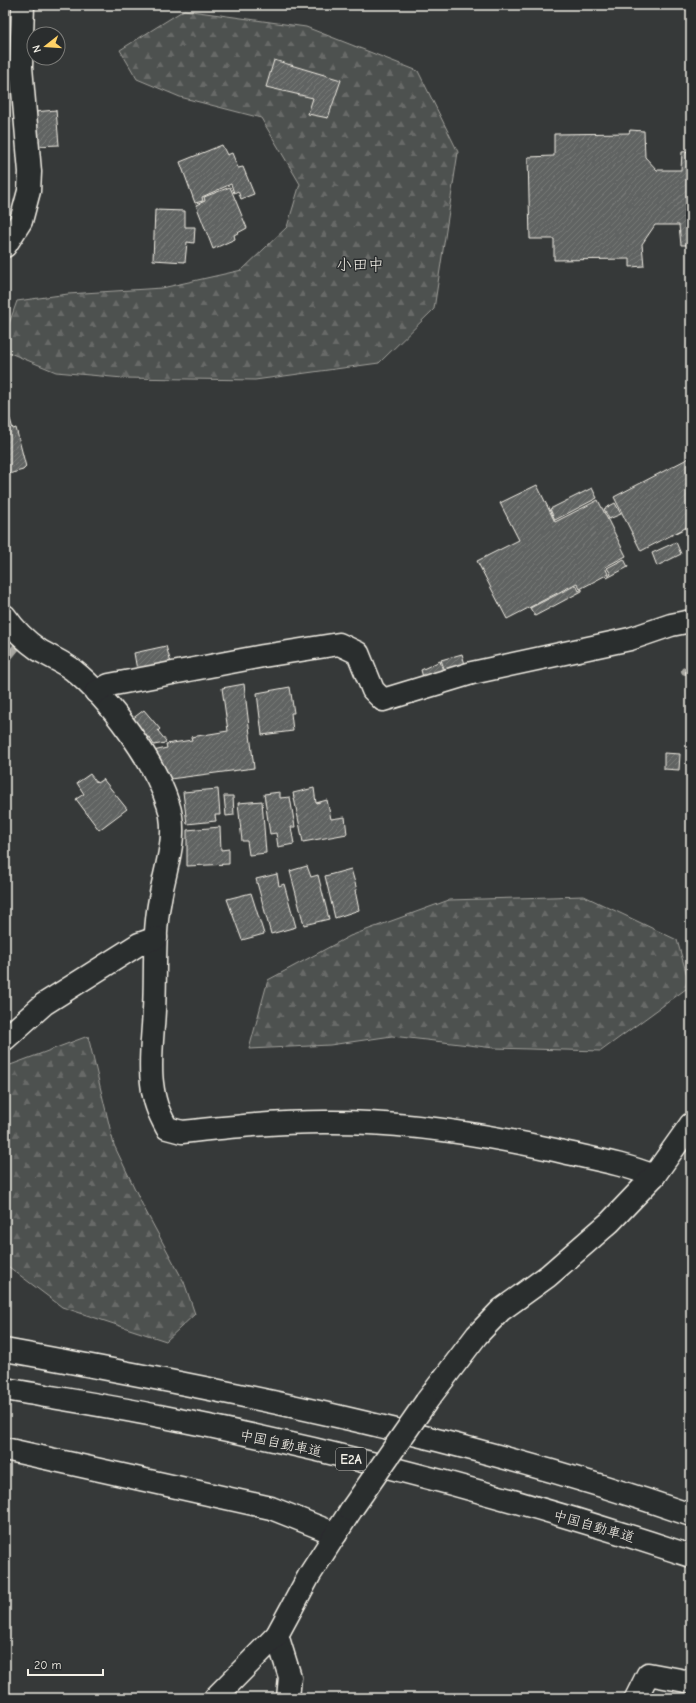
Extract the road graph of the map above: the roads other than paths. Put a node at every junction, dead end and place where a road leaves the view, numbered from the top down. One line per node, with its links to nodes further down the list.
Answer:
1 (23, 5): 2 (main road)
2 (5, 246)
3 (5, 616): 5 (main road)
4 (691, 621): 5 (main road)
5 (96, 692): 6 (main road)
6 (156, 938): 7 (main road); 9 (main road)
7 (5, 1039)
8 (691, 1124): 9 (main road)
9 (654, 1176): 14 (main road, bridge)
10 (5, 1350): 13 (main road)
11 (5, 1389): 15 (main road, 中国自動車道 / E2A)
12 (5, 1448): 14 (main road)
13 (691, 1515)
14 (336, 1534): 16 (main road)
15 (691, 1556)
16 (277, 1635): 18 (main road); 19 (main road)
17 (691, 1682): 20 (main road)
18 (215, 1698)
19 (288, 1698)
20 (636, 1698)

